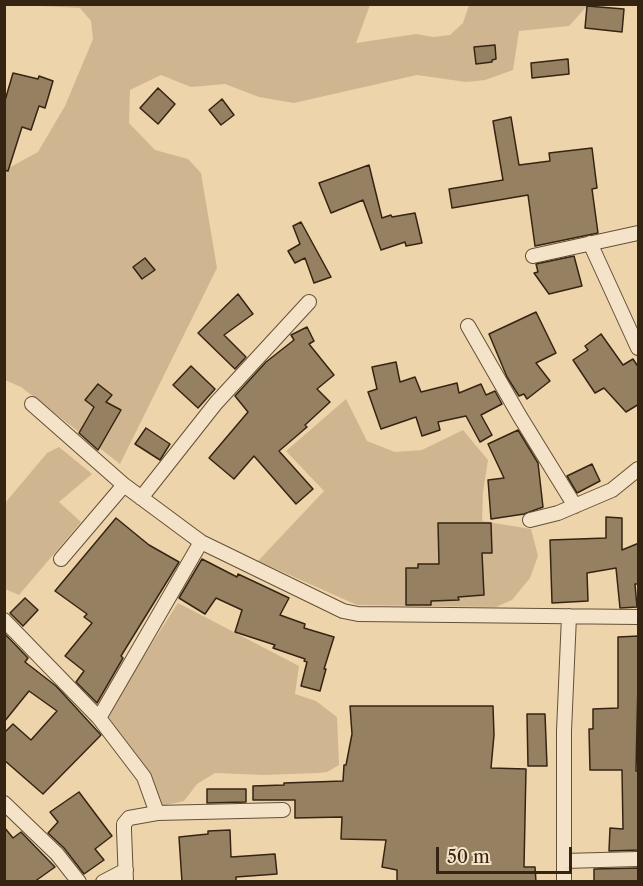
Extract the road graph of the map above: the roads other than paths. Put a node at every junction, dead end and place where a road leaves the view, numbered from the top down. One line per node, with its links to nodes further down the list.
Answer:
1 (639, 233): 2 (street)
2 (590, 243): 3 (street); 6 (street)
3 (533, 256)
4 (309, 302): 10 (street)
5 (468, 326): 11 (street)
6 (639, 348)
7 (32, 404): 9 (street)
8 (639, 469): 11 (street)
9 (124, 486): 10 (street); 14 (street)
10 (141, 498): 13 (street)
11 (575, 506): 12 (street)
12 (530, 520)
13 (201, 542): 15 (street); 18 (street)
14 (61, 559)
15 (569, 616): 16 (street); 23 (street)
16 (639, 617)
17 (4, 620): 18 (street)
18 (99, 718): 21 (street)
19 (4, 803): 25 (street)
20 (283, 810): 21 (street)
21 (157, 813): 24 (street)
22 (639, 860): 23 (street)
23 (564, 861): 27 (street)
24 (126, 876): 26 (street)
25 (79, 882)
26 (103, 882)
27 (564, 882)

